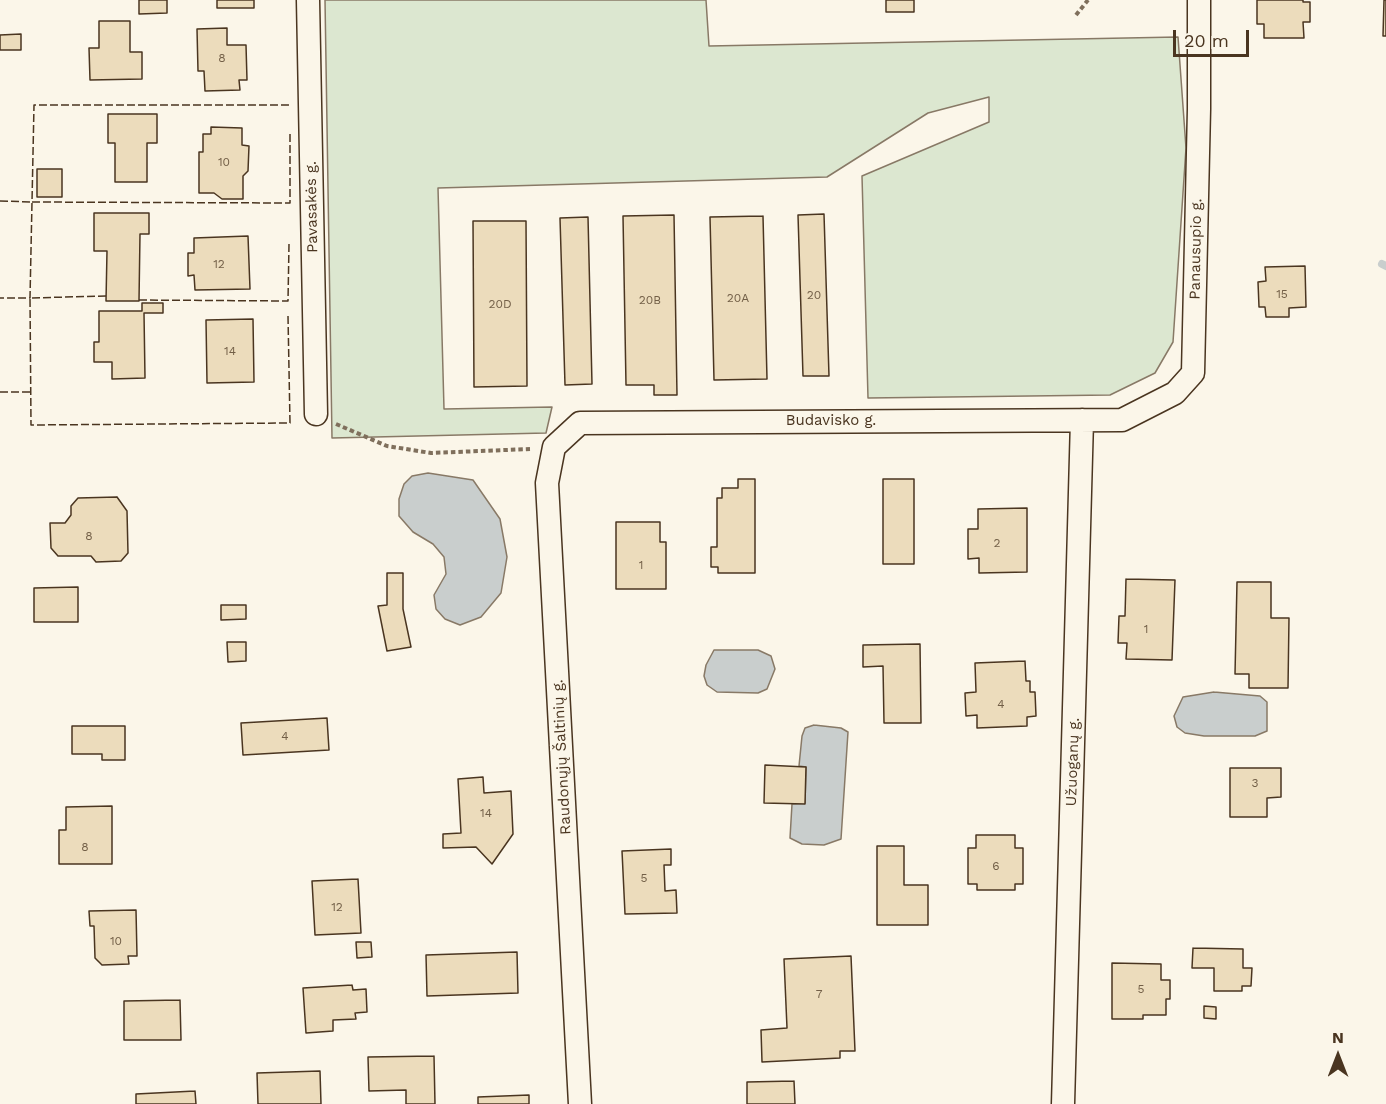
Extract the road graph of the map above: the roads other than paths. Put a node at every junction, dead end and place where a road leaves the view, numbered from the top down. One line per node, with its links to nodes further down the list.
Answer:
1 (308, 0): 3 (street, Pavasakės g.)
2 (1199, 0): 4 (street, Panausupio g.)
3 (316, 414)
4 (1082, 420): 5 (street, Budavisko g.); 7 (street, Užuoganų g.)
5 (554, 447): 6 (street, Raudonųjų Šaltinių g.)
6 (580, 1104)
7 (1063, 1104)

